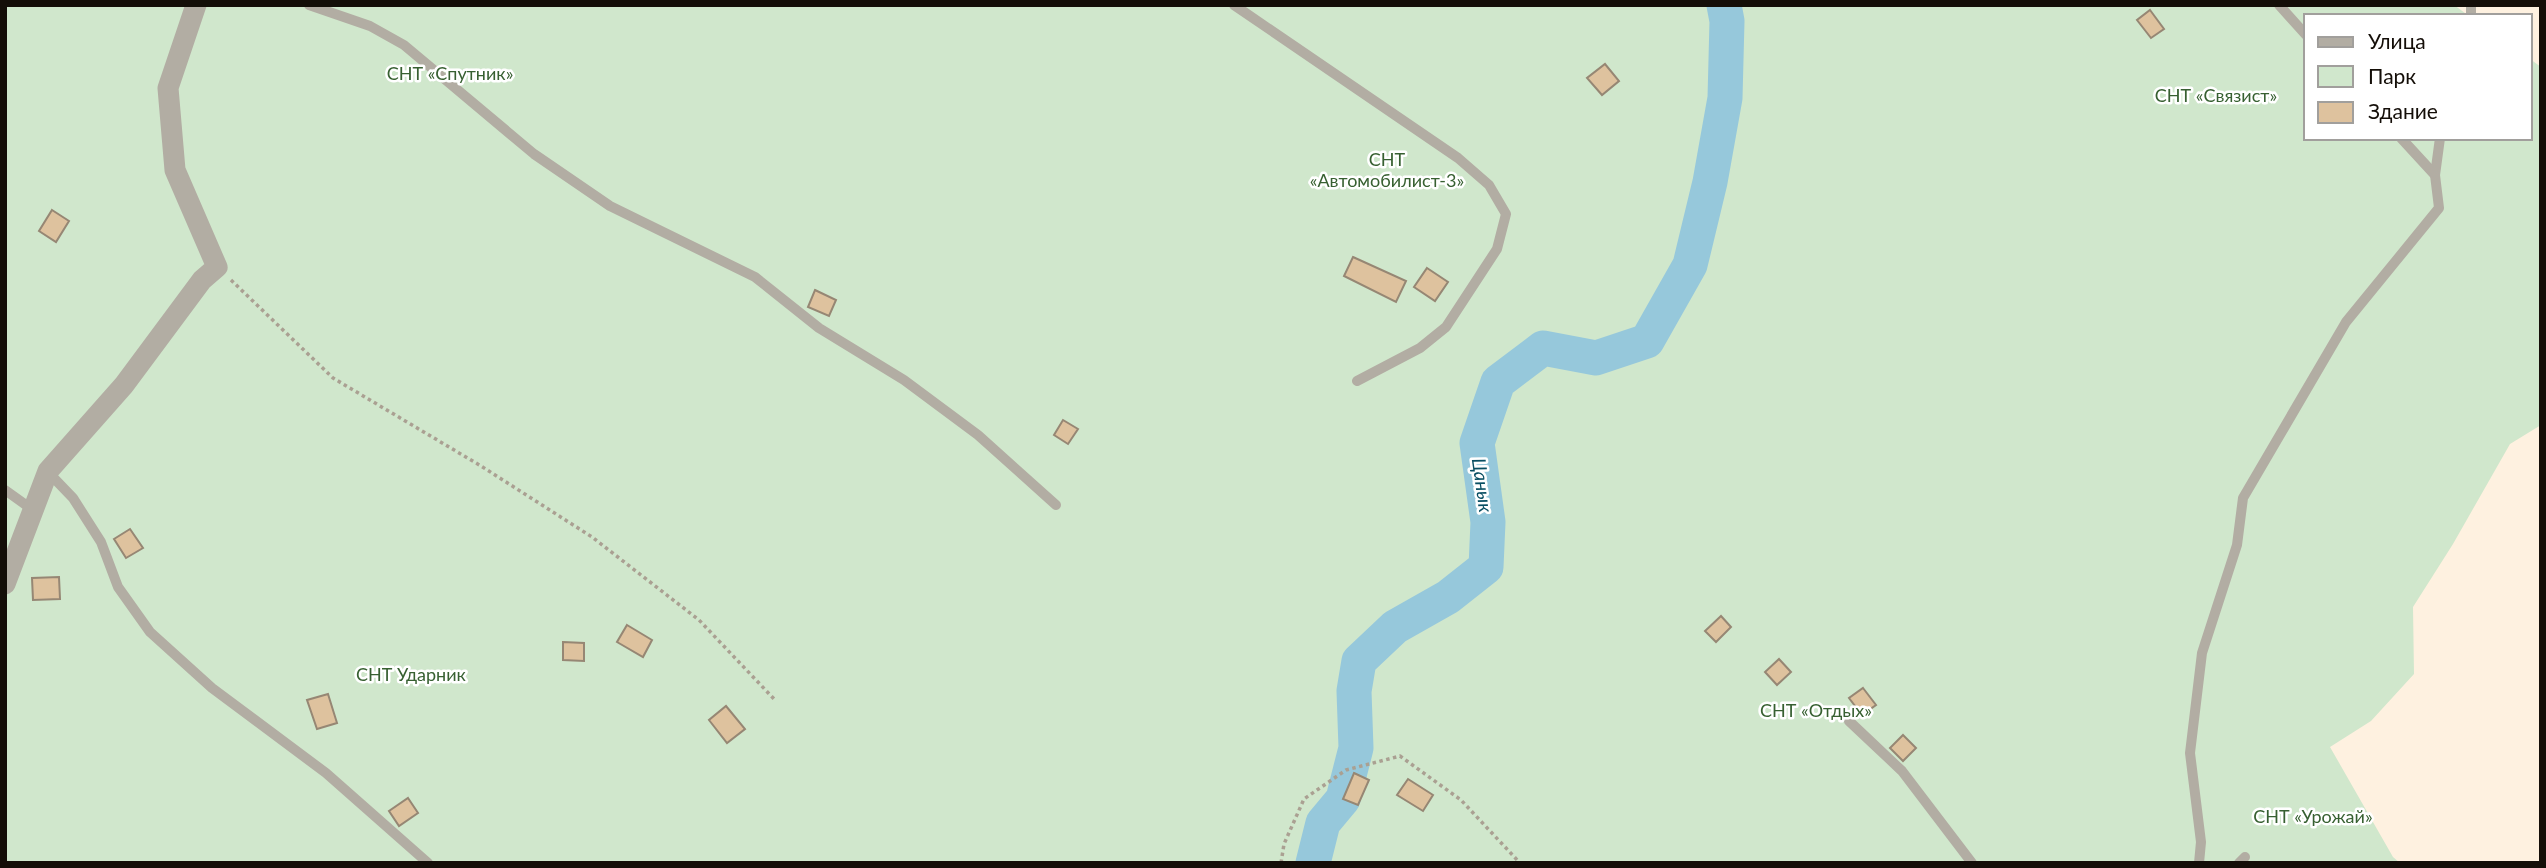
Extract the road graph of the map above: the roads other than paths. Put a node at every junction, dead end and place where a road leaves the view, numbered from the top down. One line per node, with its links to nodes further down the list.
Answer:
1 (196, 5): 10 (street)
2 (309, 5): 12 (lane)
3 (1234, 5): 9 (lane)
4 (2279, 5): 5 (lane)
5 (2304, 33)
6 (2404, 140): 8 (lane)
7 (2440, 140): 8 (lane)
8 (2435, 175): 18 (lane)
9 (1357, 381)
10 (48, 471): 13 (street); 16 (lane)
11 (5, 490): 13 (lane)
12 (1056, 505)
13 (33, 510): 14 (street)
14 (5, 584)
15 (1849, 721): 17 (lane)
16 (428, 863)
17 (1972, 863)
18 (2199, 863)

